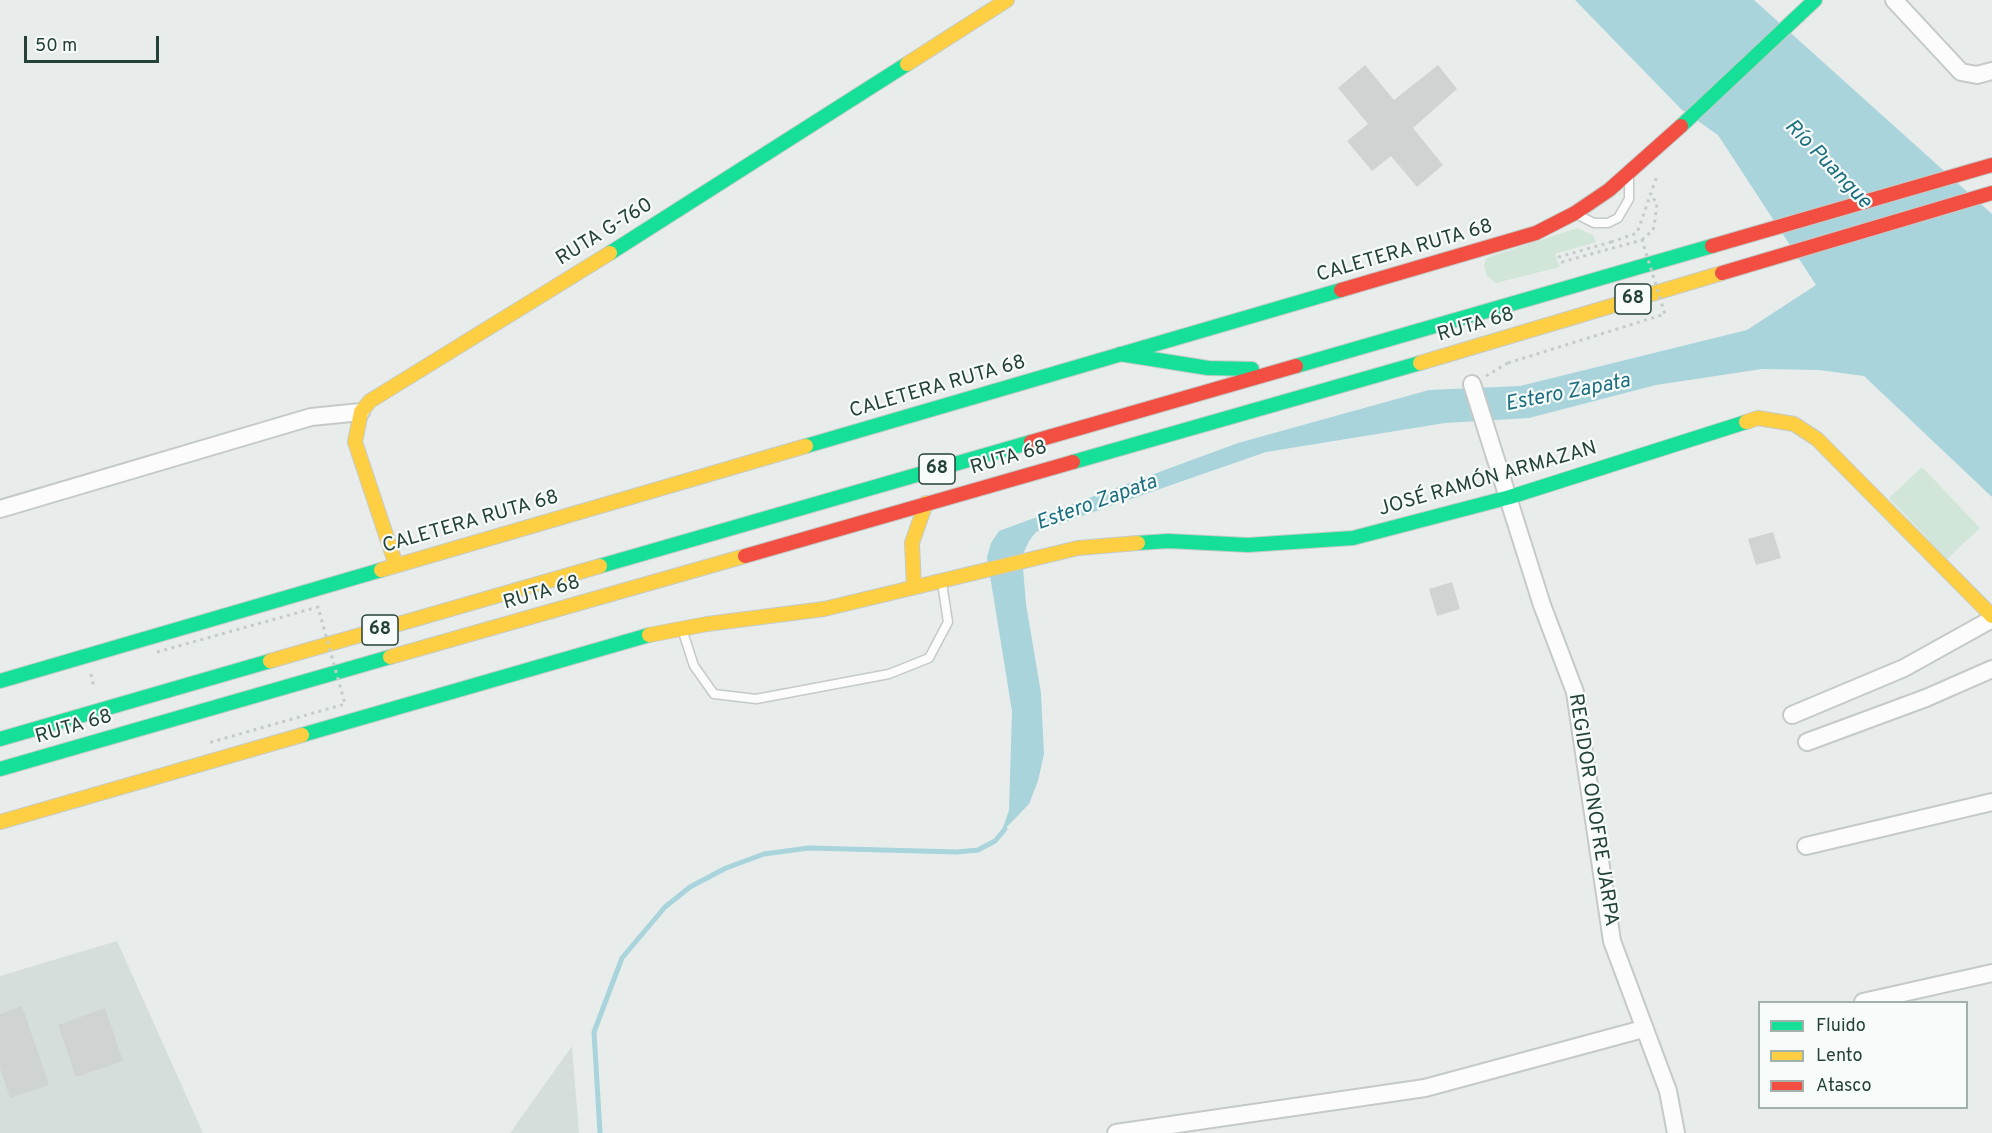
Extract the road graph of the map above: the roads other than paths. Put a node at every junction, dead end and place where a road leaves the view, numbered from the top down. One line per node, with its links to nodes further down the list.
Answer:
1 (1007, 0): 12 (main road, RUTA G-760)
2 (1815, 0): 6 (main road, CALETERA RUTA 68)
3 (1894, 0): 4 (street)
4 (1992, 71)
5 (1992, 165): 10 (main road, RUTA 68 / 68)
6 (1629, 173): 8 (main road, CALETERA RUTA 68); 8 (lane)
7 (1991, 193): 14 (main road, RUTA 68 / 68)
8 (1575, 213): 9 (main road, CALETERA RUTA 68)
9 (1120, 354): 10 (main road); 16 (main road, CALETERA RUTA 68)
10 (1282, 369): 24 (main road, RUTA 68 / 68)
11 (1472, 384): 13 (street, REGIDOR ONOFRE JARPA)
12 (361, 412): 15 (street); 16 (main road)
13 (1510, 497): 17 (main road, JOSÉ RAMÓN ARMAZAN); 19 (main road, JOSÉ RAMÓN ARMAZAN); 32 (street, REGIDOR ONOFRE JARPA)
14 (926, 503): 18 (main road); 26 (main road, RUTA 68 / 68)
15 (0, 509)
16 (396, 565): 22 (main road, CALETERA RUTA 68)
17 (942, 580): 18 (main road, JOSÉ RAMÓN ARMAZAN); 20 (lane)
18 (914, 586): 20 (main road)
19 (1992, 618): 23 (street)
20 (682, 628): 28 (main road)
21 (1992, 669): 25 (street)
22 (0, 681)
23 (1792, 715)
24 (0, 739)
25 (1807, 742)
26 (0, 769)
27 (1992, 802): 29 (street)
28 (0, 822)
29 (1806, 846)
30 (1992, 973): 31 (street)
31 (1867, 1001)
32 (1643, 1029): 33 (street); 34 (street, REGIDOR ONOFRE JARPA)
33 (1116, 1133)
34 (1676, 1133)

